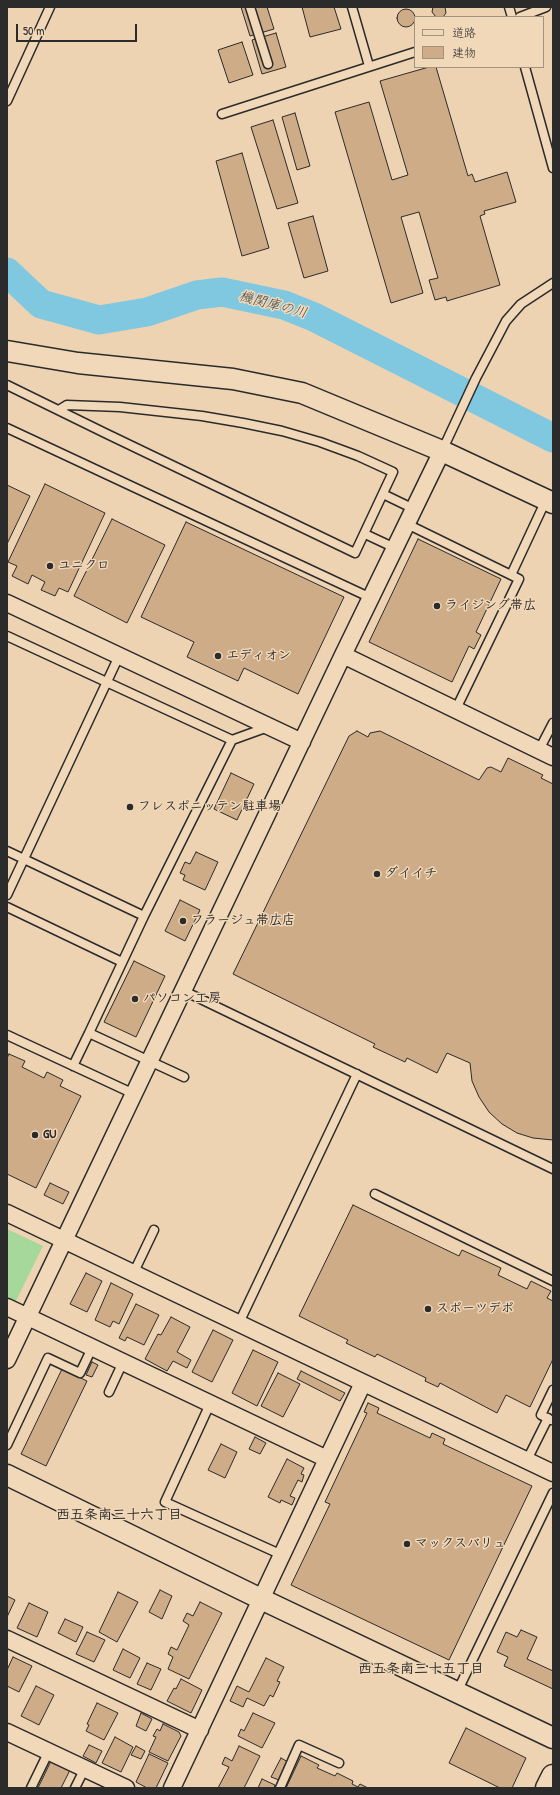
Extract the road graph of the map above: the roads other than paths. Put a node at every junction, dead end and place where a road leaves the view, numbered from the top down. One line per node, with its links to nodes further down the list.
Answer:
1 (50, 7): 10 (lane)
2 (250, 7): 7 (lane)
3 (352, 7): 8 (lane)
4 (546, 7): 5 (lane)
5 (523, 16)
6 (414, 52): 8 (lane)
7 (268, 64)
8 (369, 66): 11 (lane)
9 (525, 68): 12 (lane)
10 (7, 101)
11 (222, 114)
12 (553, 168)
13 (553, 283): 18 (lane)
14 (8, 353): 18 (street)
15 (7, 385): 16 (lane)
16 (59, 410): 19 (lane); 23 (lane)
17 (7, 428): 26 (lane)
18 (442, 451): 20 (street); 21 (street)
19 (384, 494): 21 (lane); 23 (lane)
20 (550, 502): 25 (lane)
21 (414, 510): 22 (street)
22 (407, 524): 24 (street); 25 (lane)
23 (365, 534): 24 (lane)
24 (395, 548): 26 (street)
25 (511, 575): 32 (lane)
26 (371, 598): 29 (street)
27 (7, 603): 30 (street)
28 (7, 636): 31 (lane)
29 (343, 655): 32 (street); 36 (street)
30 (120, 656): 31 (lane); 34 (street)
31 (107, 683): 35 (lane); 39 (lane)
32 (455, 711): 37 (street)
33 (553, 722): 37 (lane)
34 (269, 727): 35 (lane); 36 (street)
35 (232, 740): 42 (lane)
36 (302, 742): 44 (street)
37 (546, 754)
38 (7, 850): 39 (lane)
39 (24, 859): 40 (lane); 42 (lane)
40 (7, 895)
41 (7, 907): 43 (lane)
42 (144, 916): 43 (lane)
43 (122, 962): 45 (lane)
44 (184, 991): 47 (street); 49 (lane)
45 (89, 1033): 47 (lane); 48 (lane)
46 (7, 1035): 48 (lane)
47 (149, 1062): 50 (lane); 51 (street)
48 (73, 1066): 51 (lane)
49 (357, 1074): 52 (lane); 61 (lane)
50 (184, 1077)
51 (134, 1094): 56 (street)
52 (553, 1169)
53 (375, 1194): 58 (lane)
54 (7, 1213): 56 (street)
55 (154, 1230): 57 (lane)
56 (65, 1240): 57 (street); 60 (street)
57 (134, 1272): 61 (street)
58 (553, 1281)
59 (7, 1307): 60 (street)
60 (27, 1317): 62 (street); 63 (street)
61 (239, 1323): 65 (street)
62 (92, 1348): 64 (street); 70 (lane)
63 (7, 1360)
64 (123, 1362): 67 (lane); 68 (street)
65 (363, 1383): 71 (street); 72 (street)
66 (553, 1390): 69 (lane)
67 (109, 1392)
68 (210, 1404): 71 (street); 76 (lane)
69 (550, 1420): 72 (lane)
70 (7, 1445)
71 (327, 1459): 76 (street)
72 (527, 1460): 73 (street)
73 (553, 1473)
74 (7, 1475): 77 (street)
75 (553, 1493): 79 (lane)
76 (282, 1555): 77 (street)
77 (261, 1599): 79 (street); 80 (street)
78 (7, 1639): 80 (street)
79 (457, 1692): 82 (street)
80 (200, 1730): 90 (street)
81 (7, 1732): 83 (street)
82 (553, 1738)
83 (49, 1751): 85 (street); 87 (lane)
84 (339, 1763): 91 (lane)
85 (85, 1768): 88 (lane); 89 (street)
86 (553, 1776): 92 (main road)
87 (31, 1788)
88 (75, 1788)
89 (126, 1788)
90 (172, 1788)
91 (280, 1788)
92 (547, 1788)

